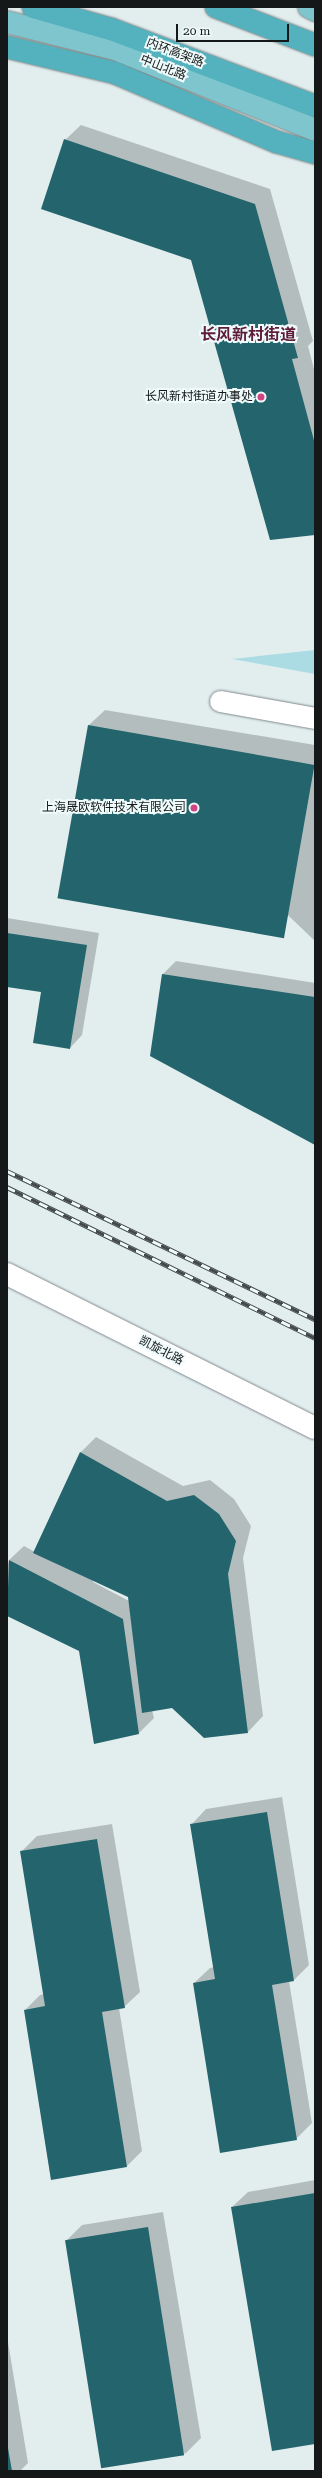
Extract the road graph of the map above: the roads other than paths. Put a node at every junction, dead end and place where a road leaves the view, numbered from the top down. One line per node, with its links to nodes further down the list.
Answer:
1 (32, 7): 8 (highway, 内环高架路)
2 (216, 7): 6 (highway)
3 (309, 7): 4 (main road)
4 (315, 10)
5 (7, 22): 9 (main road, 中山北路)
6 (315, 45)
7 (7, 47): 10 (highway)
8 (315, 106)
9 (315, 130)
10 (315, 153)
11 (220, 701): 12 (lane)
12 (315, 718)
13 (7, 1274): 14 (street, 凯旋北路)
14 (315, 1428)

